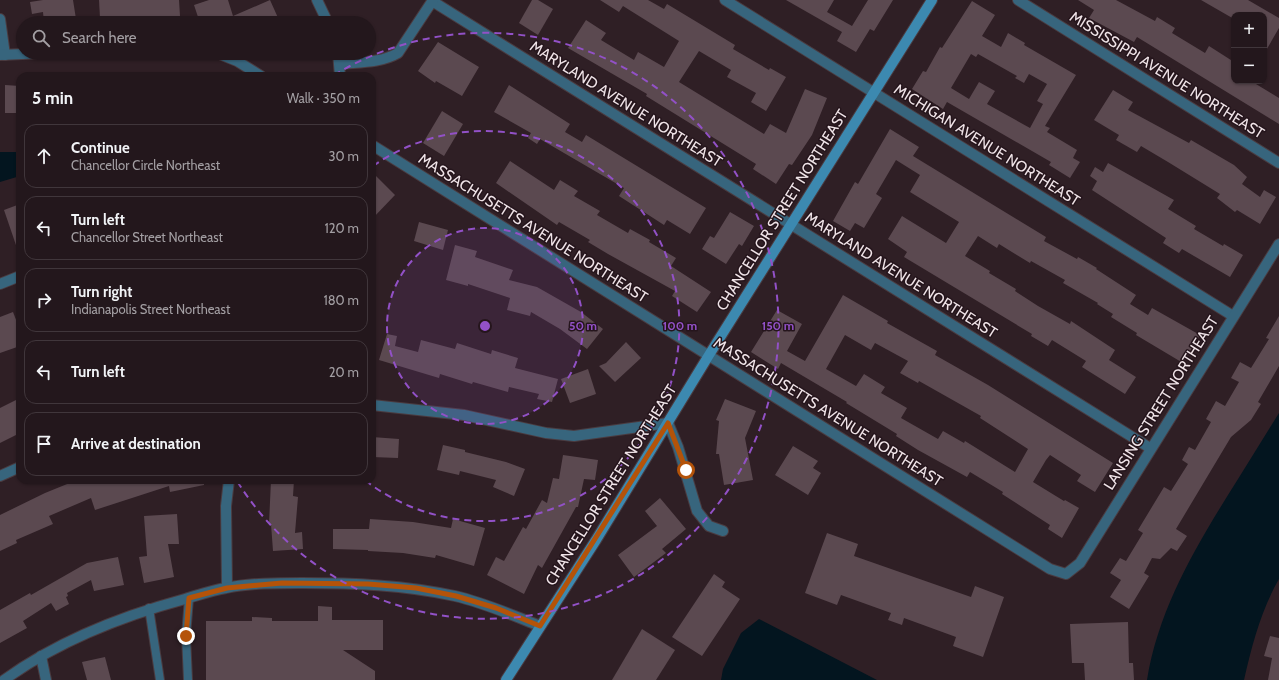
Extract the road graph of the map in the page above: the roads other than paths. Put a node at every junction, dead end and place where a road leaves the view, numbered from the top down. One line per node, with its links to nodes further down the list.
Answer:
1 (317, 0): 6 (street)
2 (433, 0): 12 (street); 18 (street, MARYLAND AVENUE NORTHEAST)
3 (725, 0): 15 (street, MICHIGAN AVENUE NORTHEAST)
4 (932, 0): 15 (street, CHANCELLOR STREET NORTHEAST)
5 (1018, 0): 17 (street, MISSISSIPPI AVENUE NORTHEAST)
6 (325, 16)
7 (0, 19): 9 (street)
8 (16, 54): 9 (street)
9 (2, 55)
10 (234, 60): 13 (street)
11 (339, 60): 12 (street)
12 (340, 64): 14 (street)
13 (255, 72)
14 (340, 72)
15 (873, 92): 18 (street, CHANCELLOR STREET NORTHEAST); 22 (street, MICHIGAN AVENUE NORTHEAST)
16 (376, 147): 23 (street, MASSACHUSETTS AVENUE NORTHEAST)
17 (1279, 163)
18 (792, 224): 23 (street, CHANCELLOR STREET NORTHEAST); 26 (street, MARYLAND AVENUE NORTHEAST)
19 (1279, 244): 22 (street, LANSING STREET NORTHEAST)
20 (16, 278): 21 (street)
21 (0, 284)
22 (1233, 316): 26 (street, LANSING STREET NORTHEAST)
23 (709, 355): 25 (street, CHANCELLOR STREET NORTHEAST); 31 (street, MASSACHUSETTS AVENUE NORTHEAST)
24 (376, 405): 25 (street)
25 (668, 423): 30 (street); 35 (street, CHANCELLOR STREET NORTHEAST)
26 (1150, 448): 31 (street, LANSING STREET NORTHEAST)
27 (16, 469): 28 (street)
28 (0, 476)
29 (228, 484): 32 (street)
30 (723, 531)
31 (1066, 574)
32 (227, 588): 33 (street); 35 (street)
33 (189, 598): 34 (street); 40 (lane)
34 (149, 608): 36 (street); 39 (lane)
35 (540, 626): 41 (street, CHANCELLOR STREET NORTHEAST)
36 (41, 656): 37 (street); 38 (street)
37 (4, 680)
38 (46, 680)
39 (160, 680)
40 (188, 680)
41 (506, 680)

